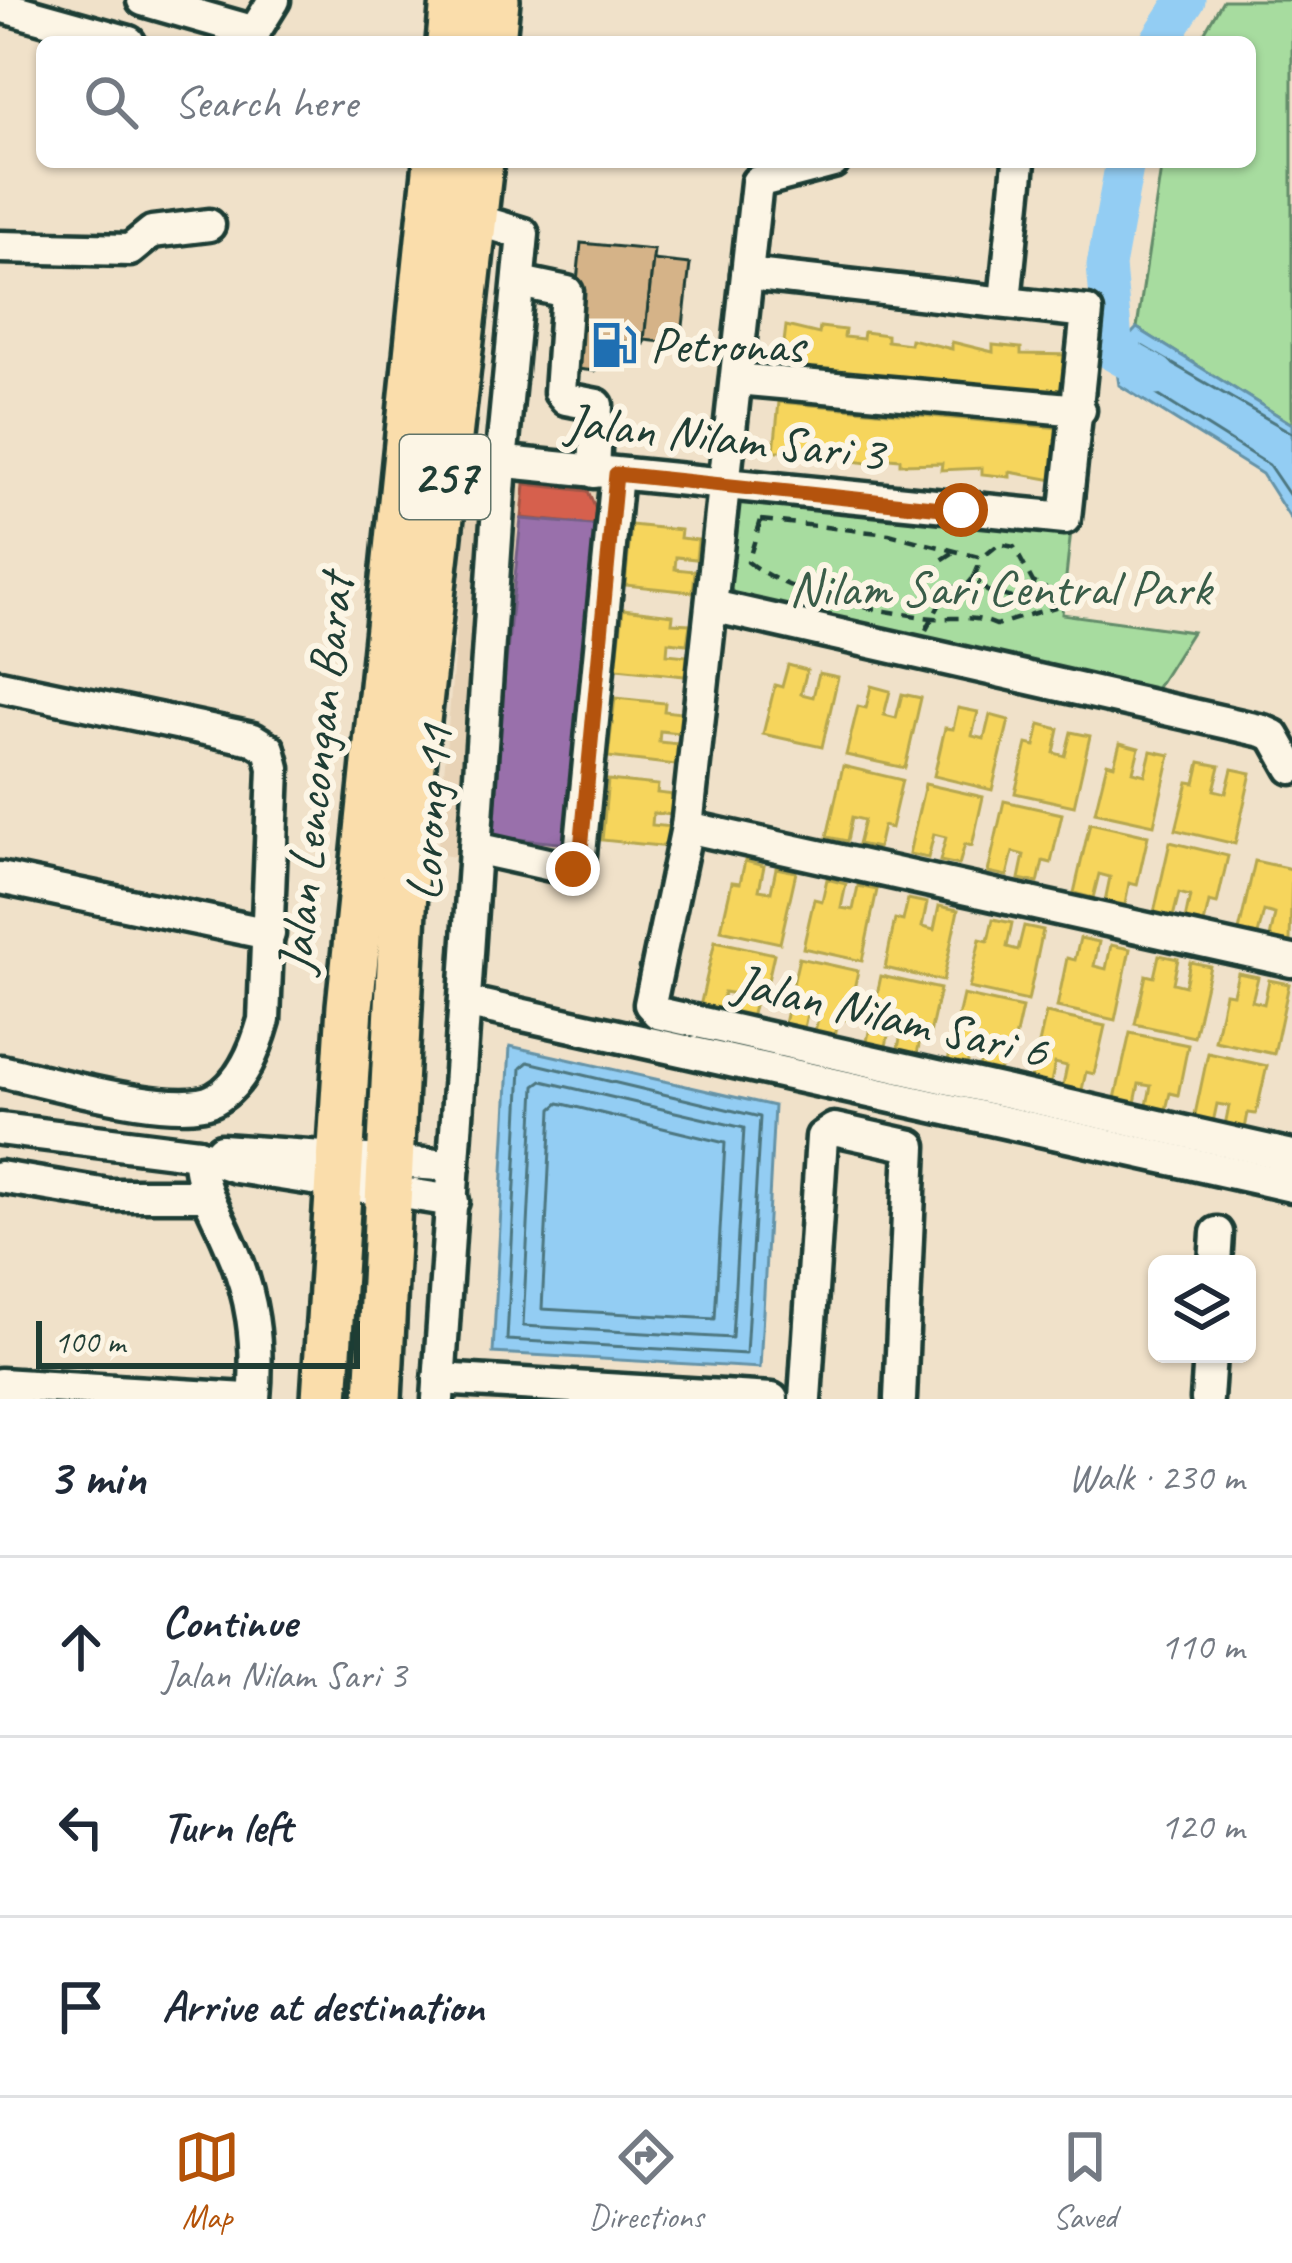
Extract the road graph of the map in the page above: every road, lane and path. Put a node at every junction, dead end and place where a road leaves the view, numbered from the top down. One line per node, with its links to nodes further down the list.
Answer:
1 (143, 0): 7 (street)
2 (274, 0): 8 (street)
3 (454, 0): 9 (highway)
4 (496, 0): 10 (highway)
5 (1, 12): 6 (street)
6 (103, 36)
7 (248, 36)
8 (252, 36)
9 (451, 36)
10 (493, 36)
11 (435, 168): 47 (highway, Jalan Lencongan Barat / 257)
12 (479, 168): 15 (highway, Jalan Lencongan Barat / 257)
13 (807, 168): 18 (street)
14 (1018, 168): 20 (street)
15 (474, 219): 19 (street, Lorong 11); 23 (highway, Jalan Lencongan Barat / 257)
16 (209, 225): 17 (street)
17 (0, 247)
18 (747, 274): 20 (street); 21 (street)
19 (520, 282): 24 (street, Lorong 11); 25 (street)
20 (1004, 301): 22 (street)
21 (736, 379): 22 (street); 26 (street)
22 (1080, 410): 26 (street, Jalan Nilam Sari 3)
23 (447, 457): 24 (street, Jalan Nilam Sari 3); 49 (highway, Jalan Lencongan Barat / 257)
24 (501, 463): 25 (street, Jalan Nilam Sari 3); 37 (street, Lorong 11)
25 (605, 473): 26 (street, Jalan Nilam Sari 3); 37 (street)
26 (726, 484): 32 (street)
27 (959, 549): 28 (path); 31 (path); 33 (path)
28 (982, 558): 29 (path); 30 (path)
29 (974, 577): 30 (path); 31 (path)
30 (1033, 582): 33 (path)
31 (949, 586): 33 (path)
32 (712, 606): 35 (street); 36 (street)
33 (929, 619)
34 (0, 686): 39 (street)
35 (1292, 768)
36 (687, 826): 40 (street); 45 (street, Jalan Nilam Sari 6)
37 (475, 848): 41 (street, Lorong 11)
38 (0, 878): 39 (street)
39 (269, 934): 42 (street)
40 (1292, 961)
41 (465, 1002): 46 (street, Lorong 11); 50 (street)
42 (0, 1071)
43 (0, 1129): 44 (street)
44 (198, 1154): 47 (street); 51 (street)
45 (1292, 1156)
46 (454, 1166): 49 (street); 52 (street, Lorong 11)
47 (340, 1171): 49 (street); 57 (highway, Jalan Lencongan Barat / 257)
48 (0, 1178): 51 (street)
49 (390, 1178): 52 (street); 58 (highway, Jalan Lencongan Barat / 257)
50 (1292, 1186)
51 (205, 1195): 56 (street)
52 (453, 1201): 55 (street, Lorong 11)
53 (1209, 1363): 62 (street)
54 (0, 1384): 56 (street)
55 (439, 1389): 59 (street)
56 (250, 1399)
57 (325, 1399)
58 (378, 1399)
59 (772, 1399)
60 (805, 1399): 61 (street)
61 (900, 1399)
62 (1207, 1399)

